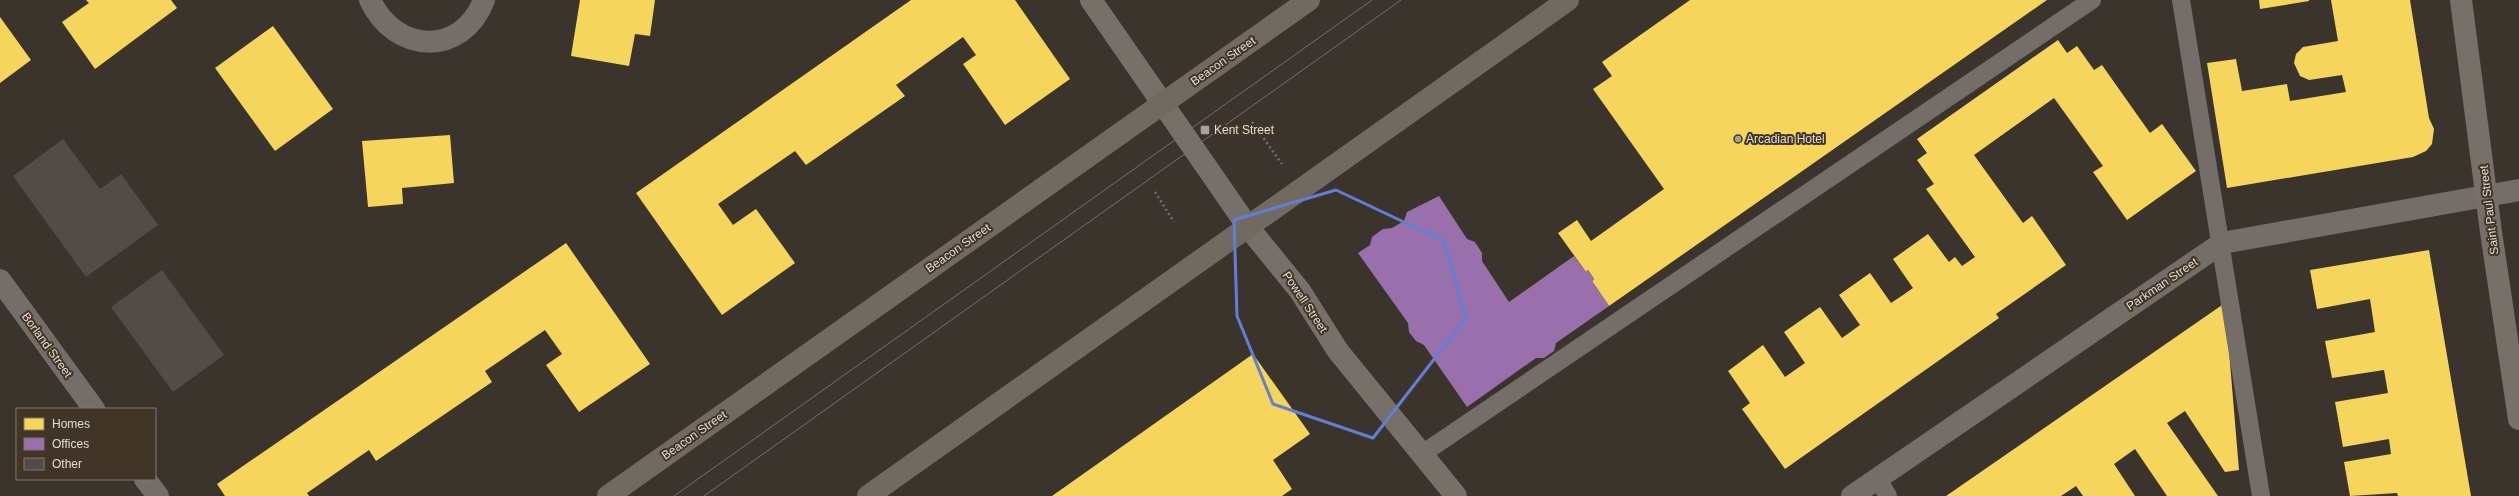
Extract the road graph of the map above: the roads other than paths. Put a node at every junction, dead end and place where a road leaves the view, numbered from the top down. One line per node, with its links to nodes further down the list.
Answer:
1 (370, 0): 2 (street)
2 (484, 0)
3 (1091, 0): 9 (street)
4 (1309, 0): 9 (main road, Beacon Street)
5 (1568, 0): 12 (main road)
6 (2092, 0): 17 (lane)
7 (2181, 0): 13 (lane)
8 (2461, 0): 11 (street, Saint Paul Street)
9 (1161, 104): 12 (street, Powell Street); 22 (main road, Beacon Street)
10 (2519, 190): 11 (street, Parkman Street)
11 (2486, 195): 13 (street, Parkman Street); 16 (street, Saint Paul Street)
12 (1248, 227): 17 (street, Powell Street); 20 (main road)
13 (2222, 243): 19 (street, Parkman Street); 25 (lane)
14 (0, 280): 15 (street, Borland Street)
15 (93, 408)
16 (2519, 419)
17 (1422, 454): 23 (street, Powell Street)
18 (146, 480): 21 (street)
19 (1882, 487): 24 (street, Parkman Street)
20 (881, 492)
21 (158, 496)
22 (608, 496)
23 (1456, 496)
24 (1852, 496)
25 (2261, 496)

